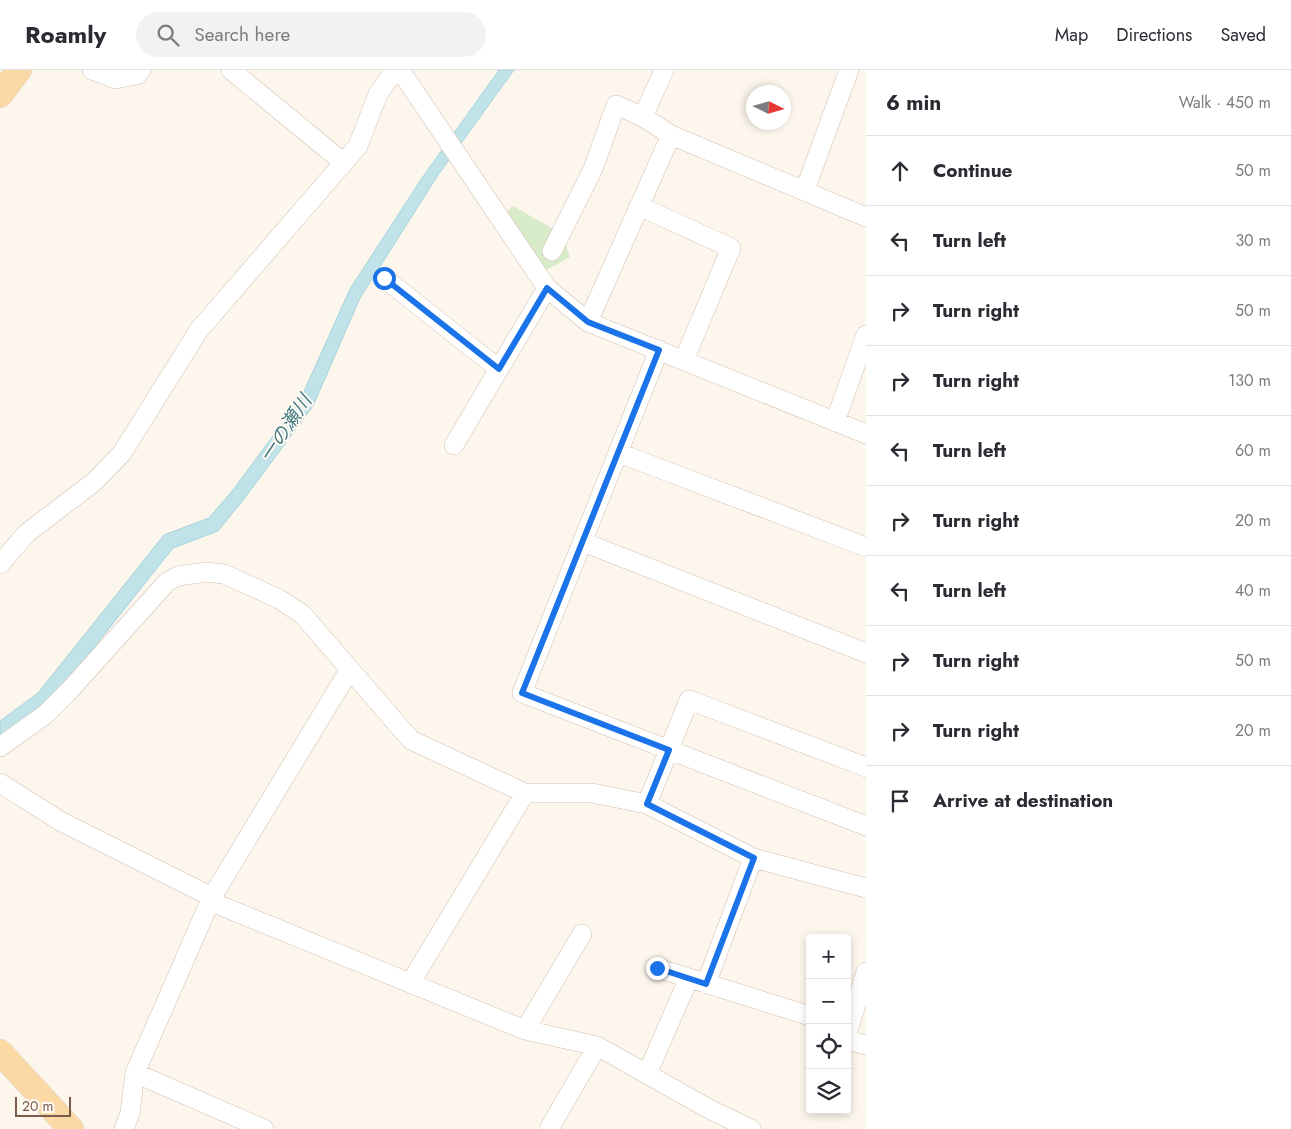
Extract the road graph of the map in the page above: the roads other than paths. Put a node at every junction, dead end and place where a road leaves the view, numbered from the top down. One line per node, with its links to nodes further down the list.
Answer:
1 (19, 70): 8 (main road)
2 (92, 70): 3 (street)
3 (141, 70)
4 (231, 70): 11 (street)
5 (664, 70): 9 (street)
6 (849, 70): 12 (street)
7 (406, 73): 11 (street); 17 (street)
8 (0, 95)
9 (643, 117): 10 (street); 15 (street)
10 (671, 135): 12 (street); 13 (street)
11 (344, 163): 29 (street)
12 (805, 190): 14 (street)
13 (639, 206): 18 (street); 21 (street)
14 (866, 217)
15 (552, 251)
16 (384, 278): 22 (street)
17 (547, 288): 18 (street); 22 (street)
18 (588, 322): 20 (street)
19 (866, 335): 23 (street)
20 (659, 350): 21 (street); 26 (street)
21 (684, 360): 23 (street)
22 (499, 369): 25 (street)
23 (835, 422): 24 (street)
24 (866, 434)
25 (454, 444)
26 (618, 453): 27 (street); 28 (street)
27 (583, 542): 30 (street); 33 (street)
28 (866, 547)
29 (0, 564)
30 (866, 652)
31 (350, 669): 32 (street); 36 (street); 41 (street)
32 (0, 747)
33 (669, 750): 34 (street); 37 (street); 38 (street)
34 (866, 767)
35 (0, 784): 41 (street)
36 (525, 793): 37 (street); 46 (street)
37 (647, 804): 39 (street)
38 (866, 826)
39 (754, 858): 40 (street); 45 (street)
40 (865, 884)
41 (212, 897): 46 (street); 54 (street)
42 (582, 934): 49 (street)
43 (657, 968): 45 (street)
44 (866, 972): 48 (street)
45 (698, 981): 47 (street); 55 (street)
46 (410, 982): 49 (street)
47 (806, 1015)
48 (851, 1024)
49 (526, 1030): 52 (street)
50 (851, 1035): 51 (street)
51 (866, 1045)
52 (597, 1046): 55 (street); 59 (street)
53 (0, 1052): 56 (main road)
54 (135, 1073): 57 (street); 58 (street)
55 (647, 1074): 60 (street)
56 (71, 1129)
57 (124, 1129)
58 (264, 1129)
59 (549, 1129)
60 (751, 1129)

